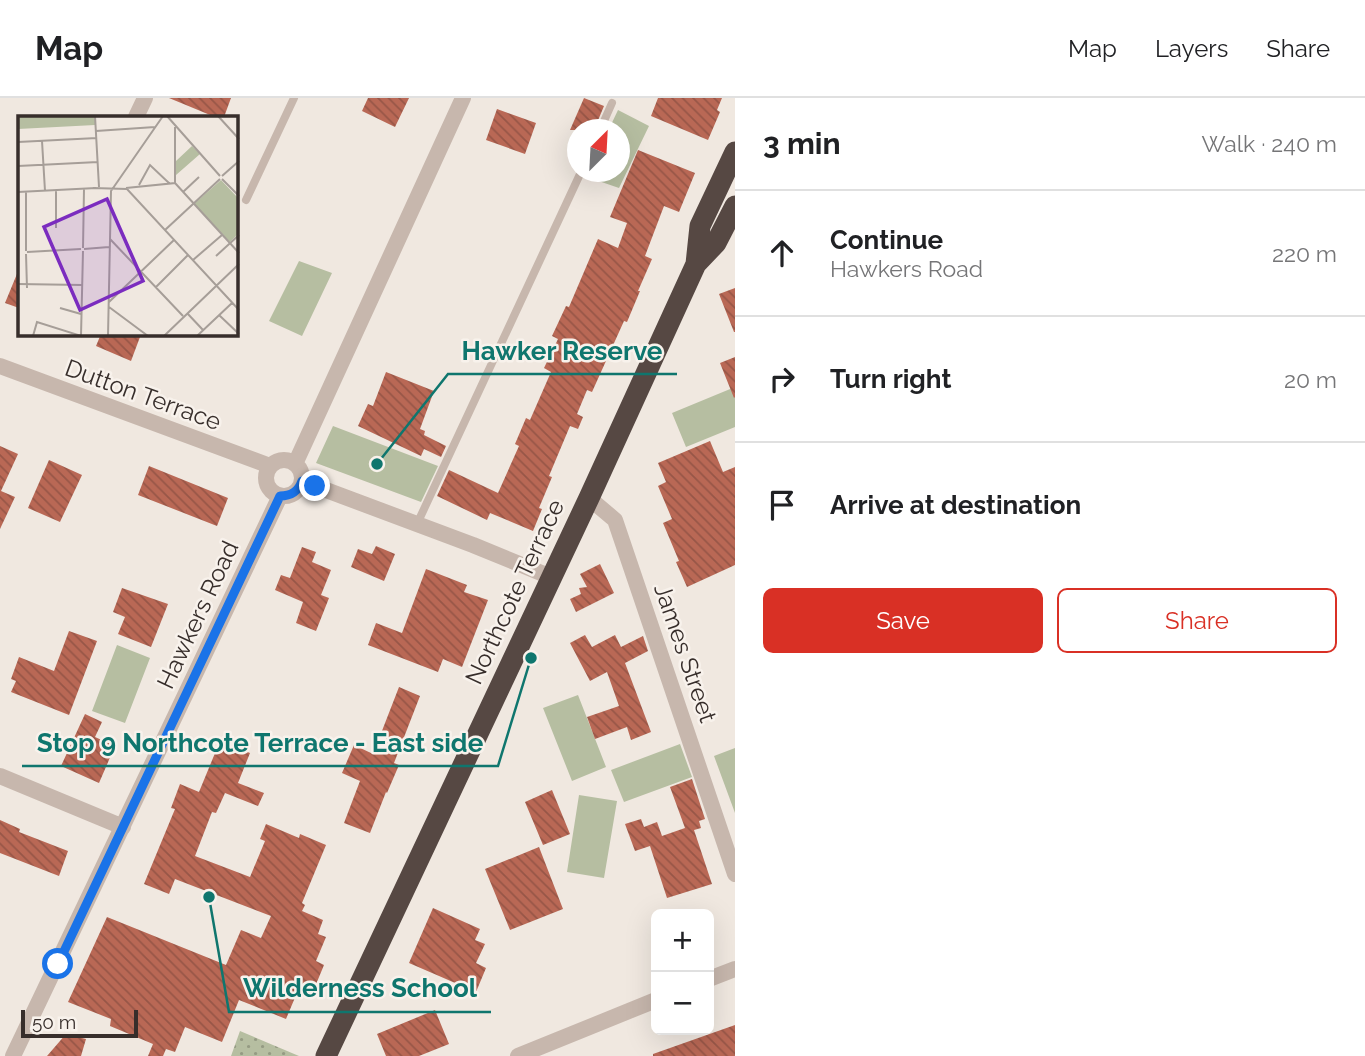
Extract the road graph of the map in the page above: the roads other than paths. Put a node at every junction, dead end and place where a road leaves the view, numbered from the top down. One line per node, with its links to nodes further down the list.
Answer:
1 (145, 98): 5 (street)
2 (293, 98): 9 (lane)
3 (463, 98): 13 (street)
4 (612, 103): 6 (lane)
5 (136, 116)
6 (605, 119)
7 (735, 152): 11 (highway, Northcote Terrace)
8 (576, 182): 18 (lane)
9 (246, 200)
10 (735, 206): 11 (highway, Northcote Terrace)
11 (696, 264): 17 (highway, Northcote Terrace)
12 (0, 366): 14 (street, Dutton Terrace)
13 (295, 464): 14 (street); 15 (street)
14 (270, 466): 16 (street)
15 (302, 481): 16 (street); 18 (street)
16 (280, 496): 21 (street, Hawkers Road)
17 (589, 498): 19 (highway, Northcote Terrace); 22 (street, James Street)
18 (417, 524): 19 (street)
19 (551, 577): 27 (highway, Northcote Terrace)
20 (0, 776): 21 (street)
21 (123, 827): 26 (street, Hawkers Road)
22 (735, 874)
23 (735, 969): 24 (street)
24 (714, 977)
25 (651, 1002): 28 (street)
26 (13, 1056)
27 (326, 1056)
28 (517, 1056)

